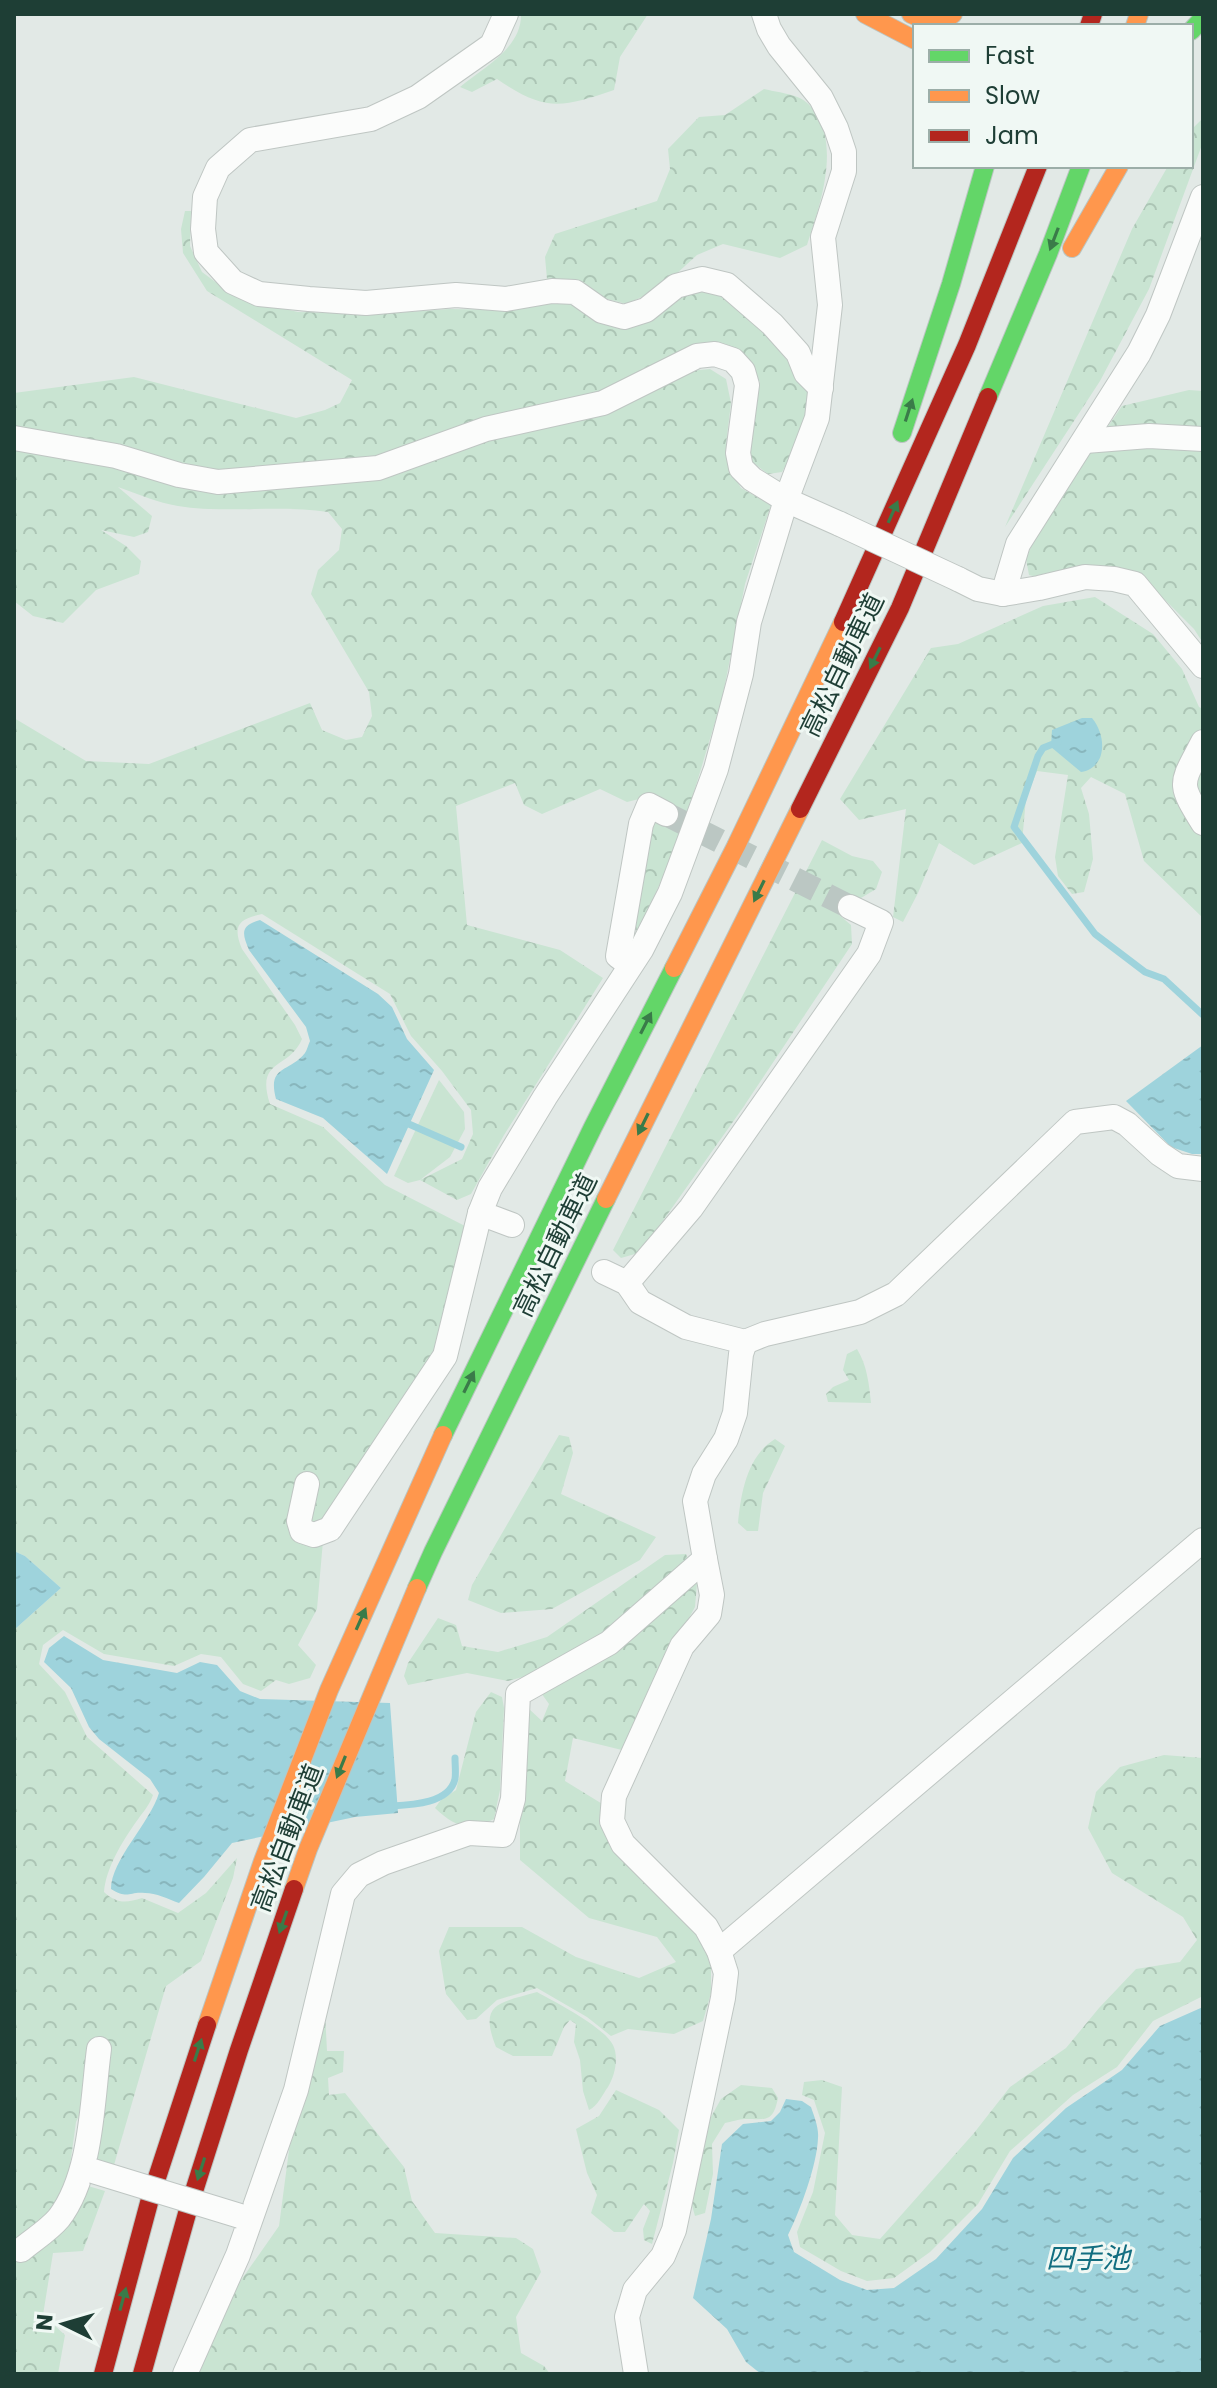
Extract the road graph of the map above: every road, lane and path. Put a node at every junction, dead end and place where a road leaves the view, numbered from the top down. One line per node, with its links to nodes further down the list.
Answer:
1 (506, 14): 12 (street)
2 (764, 14): 12 (street)
3 (865, 14): 6 (highway)
4 (911, 14): 5 (highway)
5 (953, 14)
6 (913, 39)
7 (984, 168): 16 (highway, one-way to 7)
8 (1037, 168): 25 (highway, 高松自動車道, one-way to 8)
9 (1080, 168): 20 (highway, 高松自動車道, one-way to 20)
10 (1118, 168): 20 (highway)
11 (1203, 197): 15 (street)
12 (821, 388): 17 (street)
13 (14, 438): 17 (street)
14 (1203, 439): 15 (street)
15 (1085, 441): 19 (street)
16 (897, 449)
17 (786, 500): 19 (street, bridge); 27 (street)
18 (868, 522): 25 (highway)
19 (1003, 594): 21 (street)
20 (900, 608): 43 (highway, 高松自動車道, one-way to 43)
21 (1203, 666)
22 (1203, 742): 24 (street)
23 (666, 814): 27 (street)
24 (1203, 823)
25 (736, 846): 42 (highway, 高松自動車道, one-way to 25)
26 (850, 907): 32 (street)
27 (630, 965): 29 (street)
28 (1203, 1169): 33 (street)
29 (480, 1213): 30 (street); 34 (street)
30 (512, 1225)
31 (604, 1272): 32 (street)
32 (627, 1283): 33 (street)
33 (745, 1342): 36 (street)
34 (307, 1484)
35 (1203, 1540): 37 (street)
36 (705, 1559): 37 (street); 40 (street)
37 (719, 1951): 45 (street)
38 (99, 2049): 39 (street)
39 (88, 2170): 40 (street, bridge); 41 (street)
40 (246, 2217): 44 (street)
41 (21, 2250)
42 (103, 2374)
43 (142, 2374)
44 (185, 2374)
45 (636, 2374)

